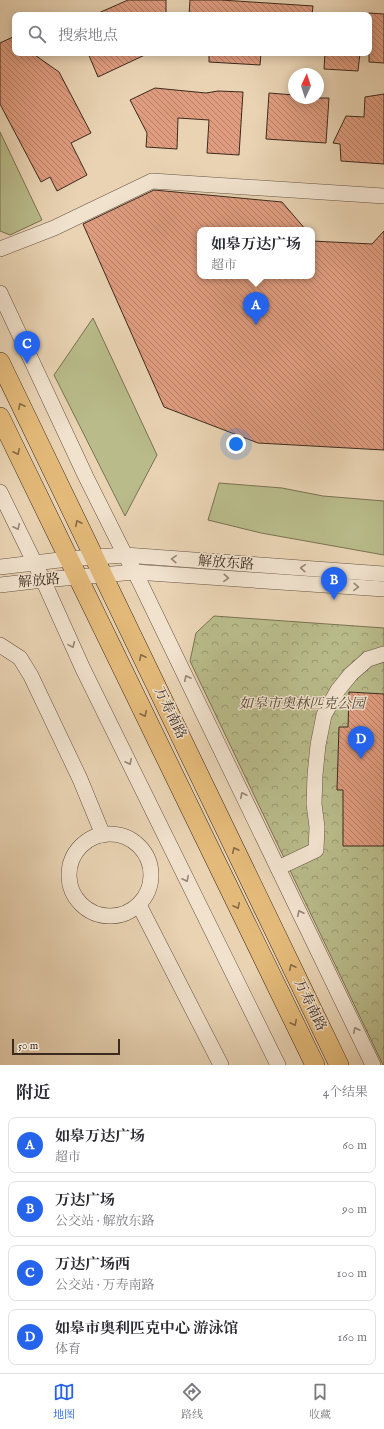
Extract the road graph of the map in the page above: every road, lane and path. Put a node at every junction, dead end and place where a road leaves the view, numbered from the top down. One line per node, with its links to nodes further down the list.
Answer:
1 (384, 196): 2 (street)
2 (0, 249)
3 (0, 293): 7 (street)
4 (0, 362): 8 (main road, 万寿南路, one-way to 4)
5 (0, 417): 9 (main road, 万寿南路, one-way to 9)
6 (0, 492): 10 (street, one-way to 10)
7 (125, 555): 8 (street, 解放东路); 12 (street); 13 (street, 解放东路, one-way to 7)
8 (95, 558): 9 (street, 解放东路); 14 (main road, 万寿南路)
9 (68, 559): 10 (street, 解放路); 15 (main road, 万寿南路)
10 (34, 562): 11 (street, 解放路); 16 (street)
11 (0, 567)
12 (135, 572): 14 (street, 解放东路); 18 (street, 解放东路, one-way to 18); 24 (street, one-way to 12)
13 (384, 574)
14 (103, 576): 15 (street, 解放东路); 29 (main road, 万寿南路, one-way to 14)
15 (78, 578): 16 (street, 解放路); 28 (main road, 万寿南路, one-way to 28)
16 (43, 580): 17 (street, 解放路); 22 (street, one-way to 22)
17 (0, 585)
18 (384, 589)
19 (0, 645): 21 (street)
20 (384, 654): 24 (street)
21 (103, 834): 23 (street); 25 (street)
22 (171, 846): 23 (street); 27 (street, one-way to 27)
23 (147, 857): 25 (street)
24 (278, 868): 30 (street, one-way to 24)
25 (138, 905): 26 (street)
26 (220, 1065)
27 (278, 1065)
28 (314, 1065)
29 (339, 1065)
30 (373, 1065)

